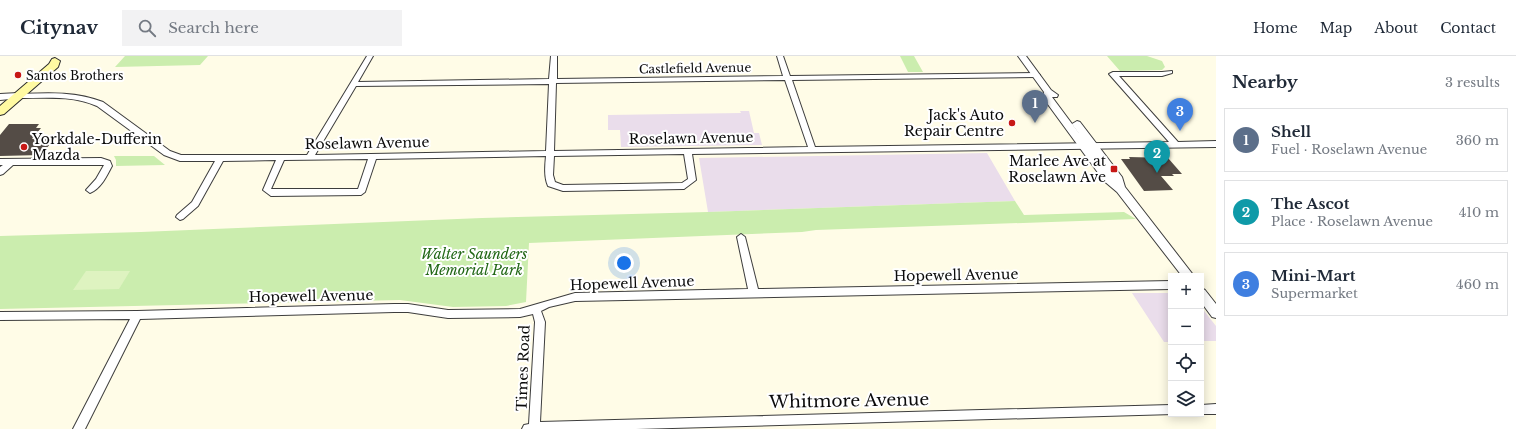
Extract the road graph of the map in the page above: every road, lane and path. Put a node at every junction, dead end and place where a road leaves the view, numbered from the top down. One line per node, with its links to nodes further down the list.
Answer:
1 (370, 56): 10 (street)
2 (554, 56): 9 (street)
3 (780, 56): 8 (street)
4 (1022, 56): 7 (street)
5 (58, 58): 11 (main road); 12 (main road)
6 (1170, 72): 16 (street)
7 (1036, 75): 8 (street, Castlefield Avenue); 15 (street)
8 (787, 78): 9 (street, Castlefield Avenue); 17 (street)
9 (552, 82): 10 (street, Castlefield Avenue); 19 (street)
10 (354, 84): 22 (street)
11 (18, 96): 12 (street); 13 (main road); 23 (street, Roselawn Avenue)
12 (2, 98)
13 (0, 112)
14 (1216, 144): 16 (street, Roselawn Avenue)
15 (1088, 145): 16 (street, Roselawn Avenue); 17 (street, Roselawn Avenue); 30 (street)
16 (1176, 145)
17 (812, 149): 18 (street, Roselawn Avenue)
18 (688, 152): 19 (street, Roselawn Avenue); 19 (street)
19 (550, 154): 20 (street, Roselawn Avenue)
20 (373, 156): 21 (street); 22 (street, Roselawn Avenue)
21 (282, 157): 22 (street, Roselawn Avenue); 23 (street, Roselawn Avenue)
22 (310, 157)
23 (220, 159): 28 (street)
24 (0, 162): 25 (street)
25 (11, 162): 26 (street); 27 (street)
26 (0, 172)
27 (90, 190)
28 (180, 217)
29 (741, 237): 32 (street)
30 (1186, 273)
31 (1168, 285): 32 (street, Hopewell Avenue)
32 (754, 294): 34 (street, Hopewell Avenue)
33 (1204, 298): 35 (street)
34 (536, 309): 36 (street, Hopewell Avenue); 42 (street, Times Road)
35 (1216, 313)
36 (137, 315): 37 (street, Hopewell Avenue); 41 (street)
37 (0, 316)
38 (1216, 409): 40 (street)
39 (1168, 410): 42 (street, Whitmore Avenue)
40 (1204, 410)
41 (79, 429)
42 (532, 429)

